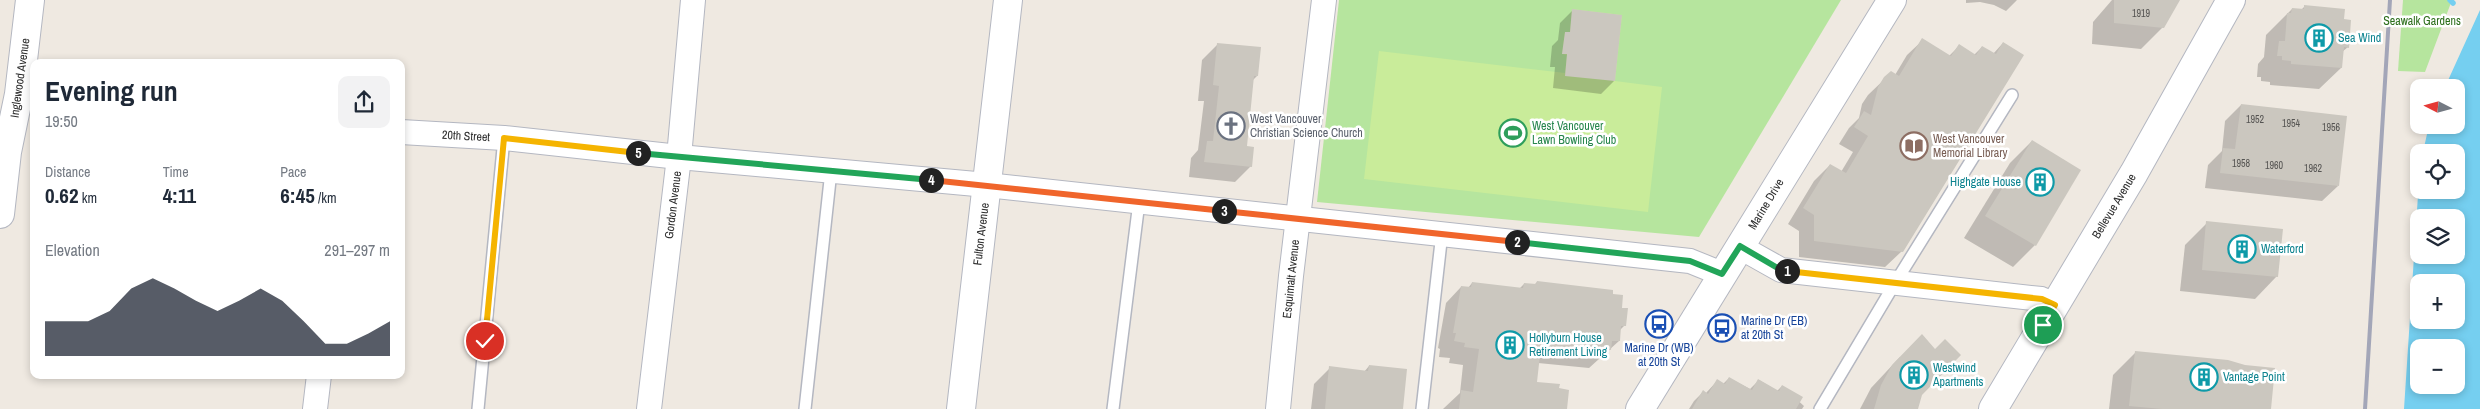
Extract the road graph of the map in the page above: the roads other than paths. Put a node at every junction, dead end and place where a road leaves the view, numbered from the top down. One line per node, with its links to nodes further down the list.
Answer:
1 (30, 0): 7 (street, Inglewood Avenue)
2 (693, 0): 12 (street, Gordon Avenue)
3 (1008, 0): 14 (street, Fulton Avenue)
4 (1324, 0): 17 (street, Esquimalt Avenue)
5 (1892, 0): 19 (street, Marine Drive)
6 (2231, 0): 22 (street, Bellevue Avenue)
7 (27, 94): 11 (street, Inglewood Avenue)
8 (2012, 95): 21 (lane)
9 (405, 132): 10 (street, 20th Street)
10 (504, 138): 12 (street, 20th Street); 25 (lane)
11 (3, 152): 16 (street, Inglewood Avenue)
12 (679, 157): 13 (street, 20th Street); 26 (street, Gordon Avenue)
13 (831, 171): 14 (street, 20th Street); 27 (lane)
14 (986, 184): 15 (street, 20th Street); 28 (street, Fulton Avenue)
15 (1139, 202): 17 (street, 20th Street); 29 (lane)
16 (0, 214)
17 (1298, 219): 18 (street, 20th Street); 30 (street, Esquimalt Avenue)
18 (1442, 234): 20 (street, 20th Street); 31 (lane)
19 (1740, 246): 20 (street, Marine Drive); 21 (street)
20 (1722, 274): 32 (street, Marine Drive)
21 (1895, 283): 22 (street); 33 (lane)
22 (2055, 305): 34 (street, Bellevue Avenue)
23 (319, 379): 24 (street)
24 (315, 409)
25 (478, 409)
26 (649, 409)
27 (805, 409)
28 (961, 409)
29 (1114, 409)
30 (1278, 409)
31 (1422, 409)
32 (1640, 409)
33 (1820, 409)
34 (1993, 409)

